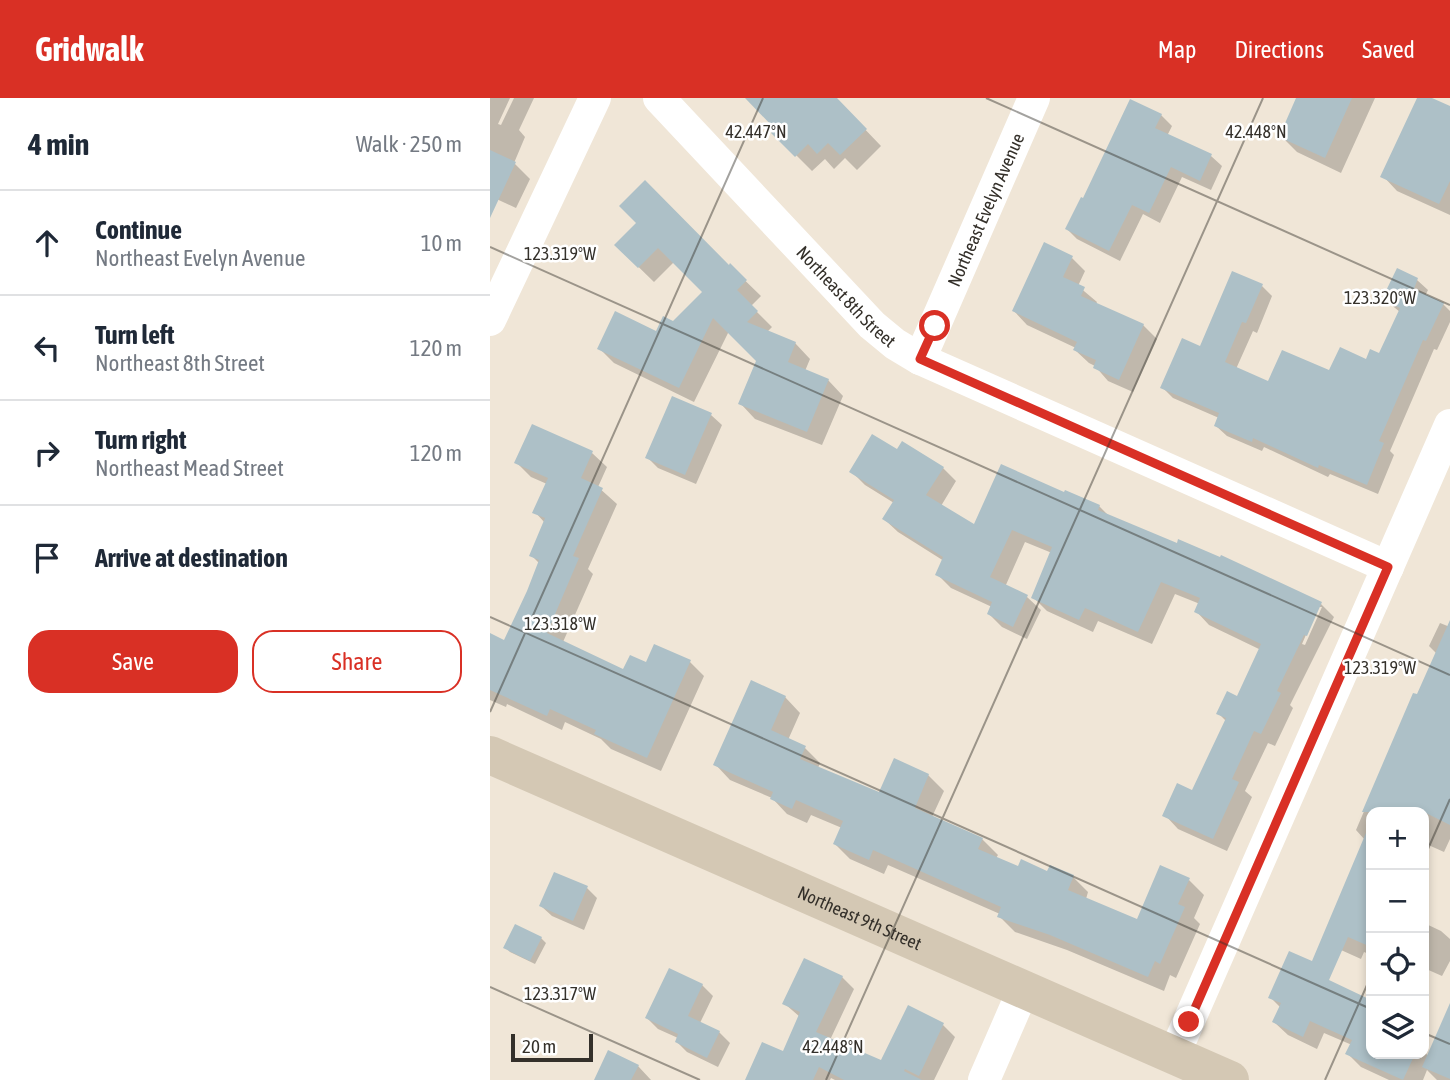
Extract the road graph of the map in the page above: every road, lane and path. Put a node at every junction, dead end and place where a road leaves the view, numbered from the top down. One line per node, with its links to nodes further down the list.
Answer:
1 (595, 98): 4 (street)
2 (659, 98): 5 (street, Northeast 8th Street)
3 (1034, 98): 5 (street, Northeast Evelyn Avenue)
4 (490, 320)
5 (920, 359): 7 (street, Northeast 8th Street)
6 (1450, 425): 7 (street)
7 (1388, 567): 10 (street)
8 (490, 755): 9 (street, Northeast 9th Street)
9 (1024, 988): 10 (street, Northeast 9th Street); 11 (street)
10 (1174, 1055): 12 (street, Northeast 9th Street)
11 (984, 1080)
12 (1230, 1080)

